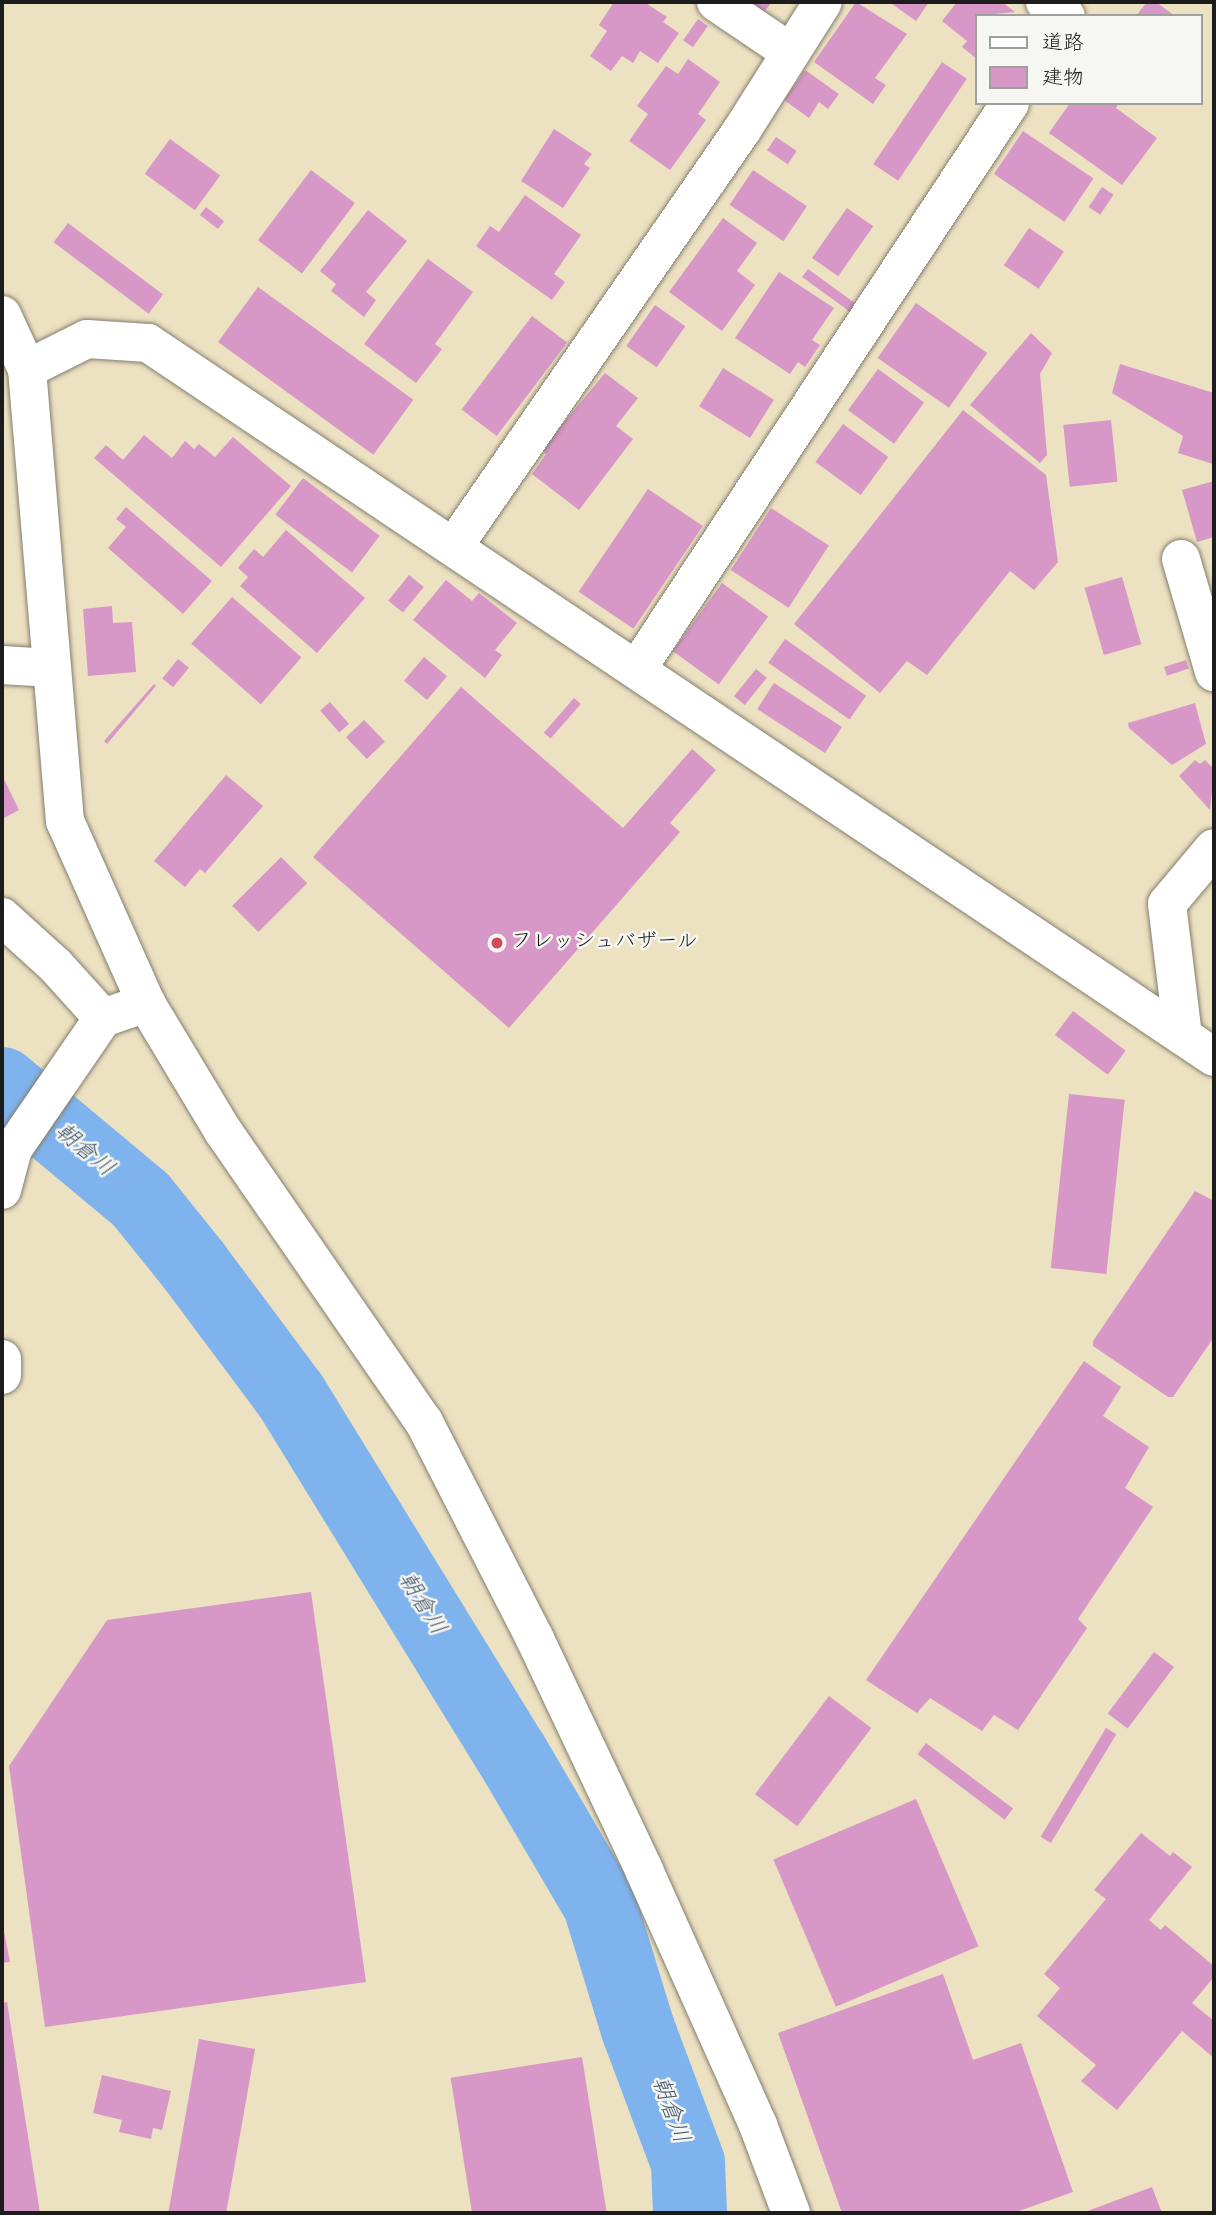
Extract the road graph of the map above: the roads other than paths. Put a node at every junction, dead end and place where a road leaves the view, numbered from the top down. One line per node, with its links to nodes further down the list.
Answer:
1 (716, 2): 5 (street)
2 (822, 2): 5 (street)
3 (1045, 2): 4 (street)
4 (1063, 14)
5 (790, 52): 9 (street)
6 (1009, 105): 13 (street)
7 (2, 315): 8 (street)
8 (27, 369): 9 (street); 12 (street)
9 (454, 546): 13 (street)
10 (1181, 559): 14 (street)
11 (2, 665): 12 (street)
12 (51, 668): 17 (street)
13 (637, 669): 19 (street)
14 (1214, 672)
15 (1214, 848): 19 (street)
16 (2, 918): 18 (street)
17 (146, 1003): 18 (street); 23 (street)
18 (103, 1018): 20 (street)
19 (1199, 1047)
20 (2, 1190)
21 (2, 1359): 22 (street)
22 (2, 1376)
23 (791, 2213)

